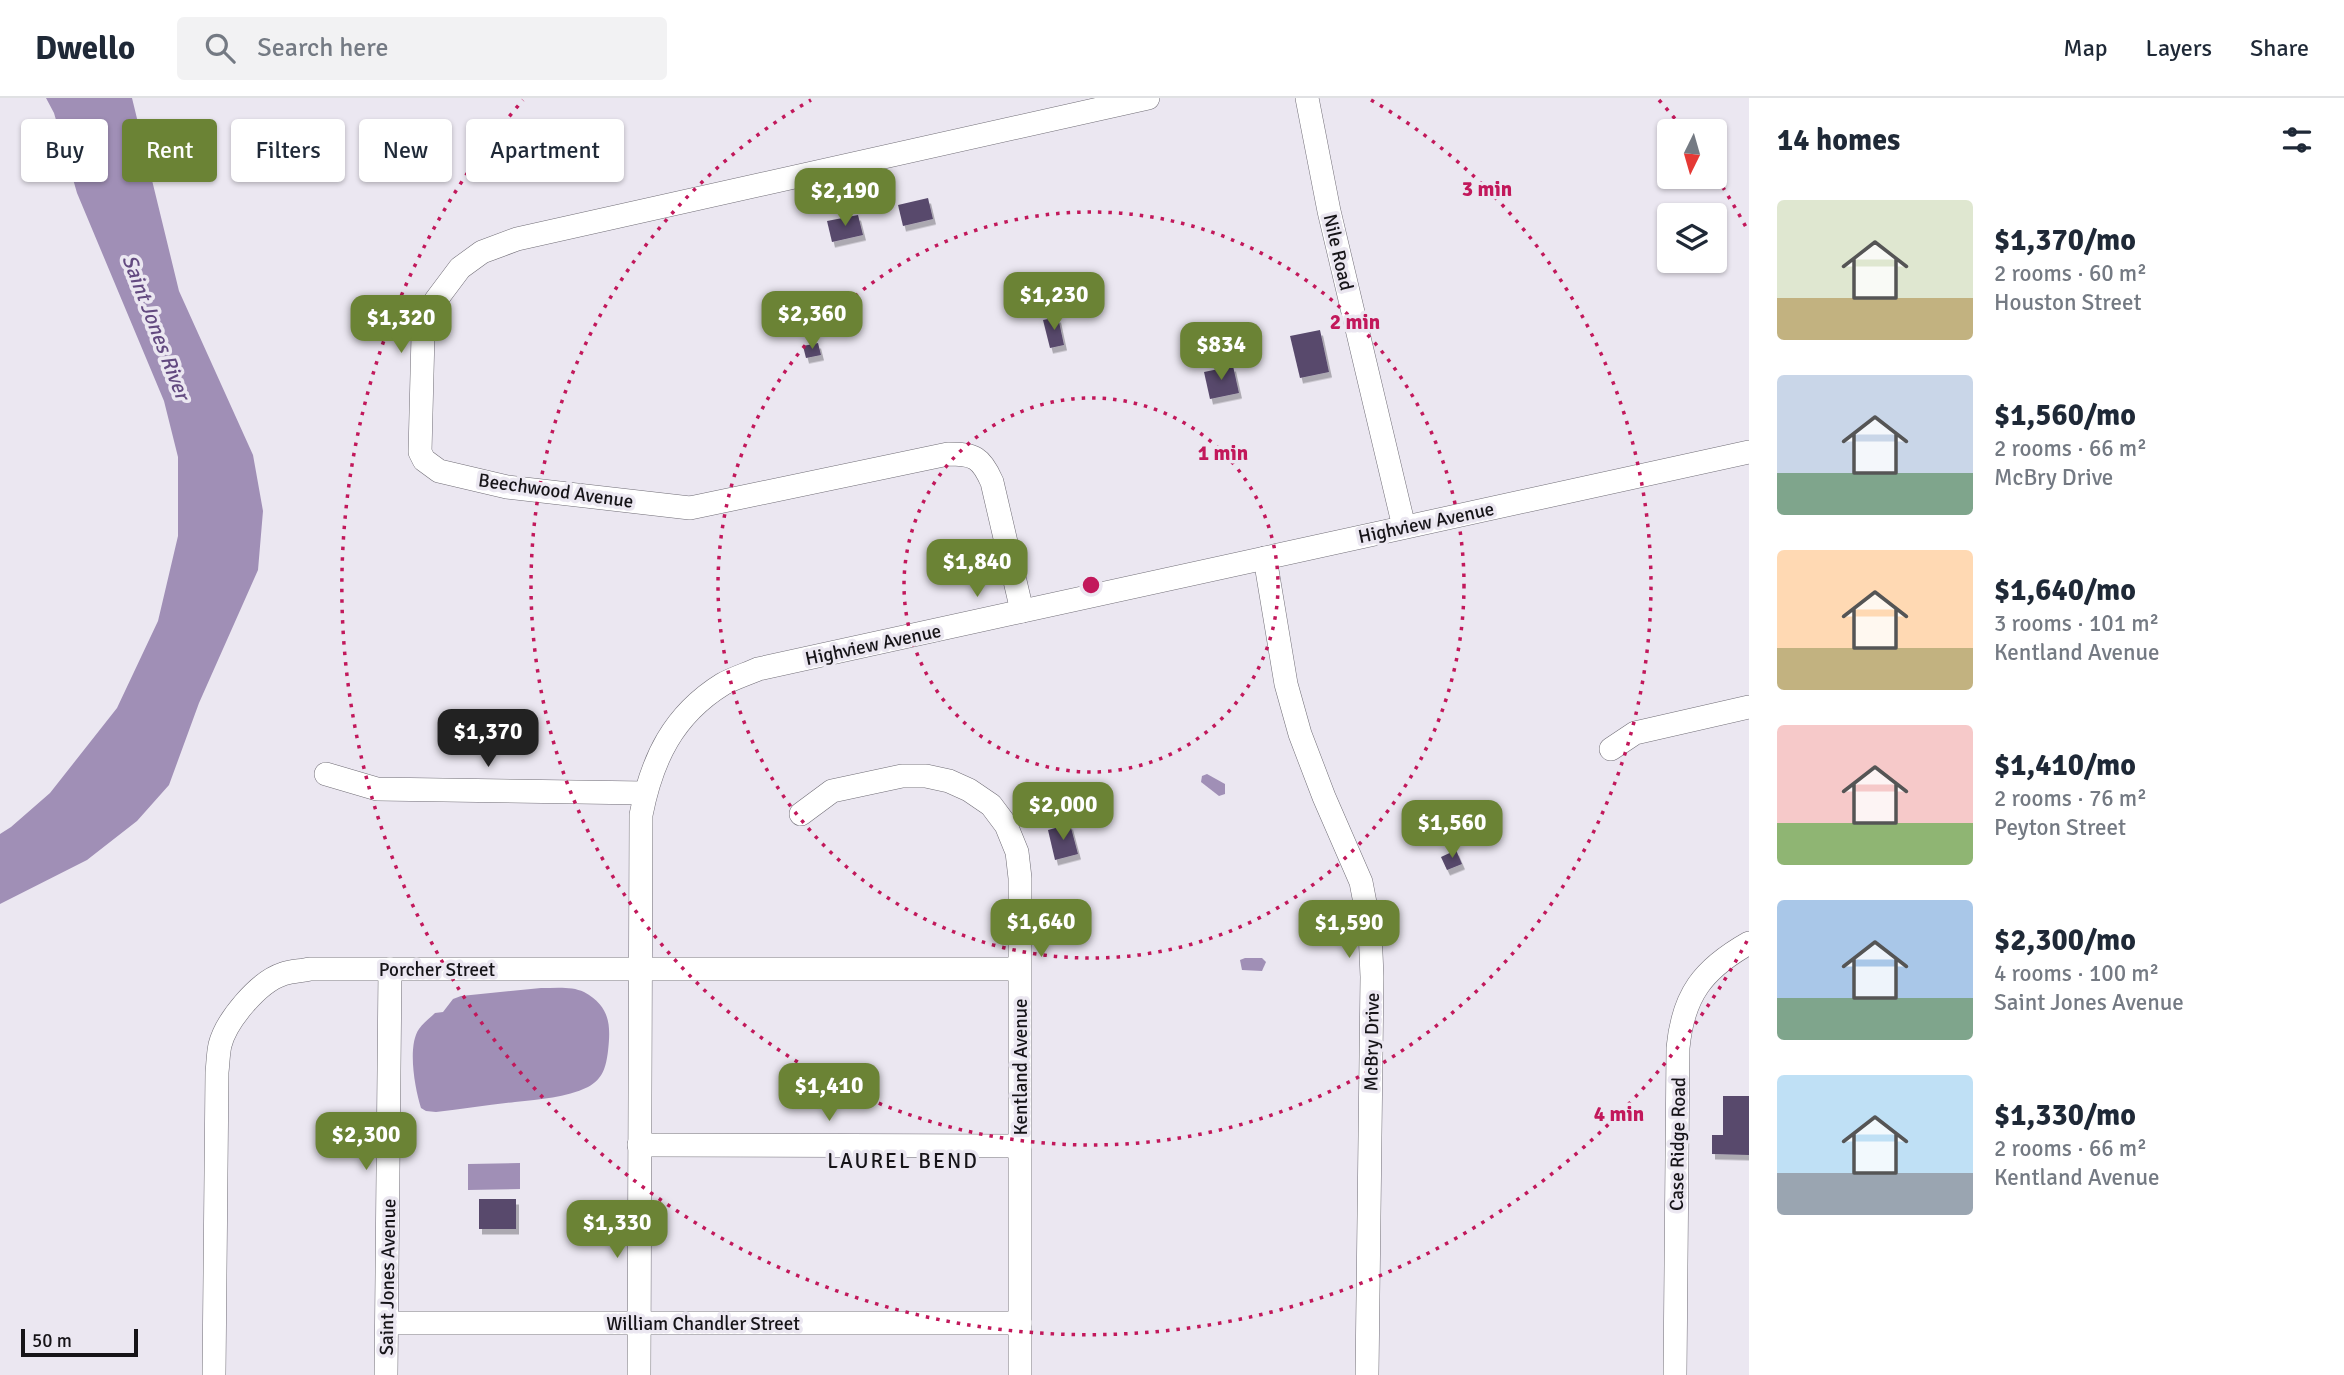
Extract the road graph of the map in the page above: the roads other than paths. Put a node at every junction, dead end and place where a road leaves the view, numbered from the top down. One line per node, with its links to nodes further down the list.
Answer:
1 (1148, 98): 6 (street, Beechwood Avenue)
2 (1307, 98): 4 (street, Nile Road)
3 (1749, 452): 4 (street, Highview Avenue)
4 (1404, 527): 5 (street, Highview Avenue)
5 (1265, 558): 6 (street, Highview Avenue); 25 (street, McBry Drive)
6 (1022, 611): 10 (street, Highview Avenue)
7 (1749, 706): 8 (street)
8 (1611, 749)
9 (326, 774): 10 (street)
10 (645, 793): 13 (street, Highview Avenue)
11 (801, 814): 14 (street, Kentland Avenue)
12 (1749, 943): 26 (street, Case Ridge Road)
13 (639, 967): 14 (street, Porcher Street); 15 (street, Porcher Street); 16 (street, Highview Avenue)
14 (1019, 969): 17 (street, Kentland Avenue)
15 (390, 970): 20 (street, Saint Jones Avenue); 21 (street, Porcher Street)
16 (639, 1145): 17 (street); 18 (street)
17 (1020, 1146): 19 (street, Kentland Avenue)
18 (639, 1323): 19 (street, William Chandler Street); 20 (street, William Chandler Street); 23 (street)
19 (1020, 1323): 24 (street, Kentland Avenue)
20 (387, 1324): 22 (street, Saint Jones Avenue)
21 (214, 1375)
22 (386, 1375)
23 (639, 1375)
24 (1020, 1375)
25 (1367, 1375)
26 (1675, 1375)

